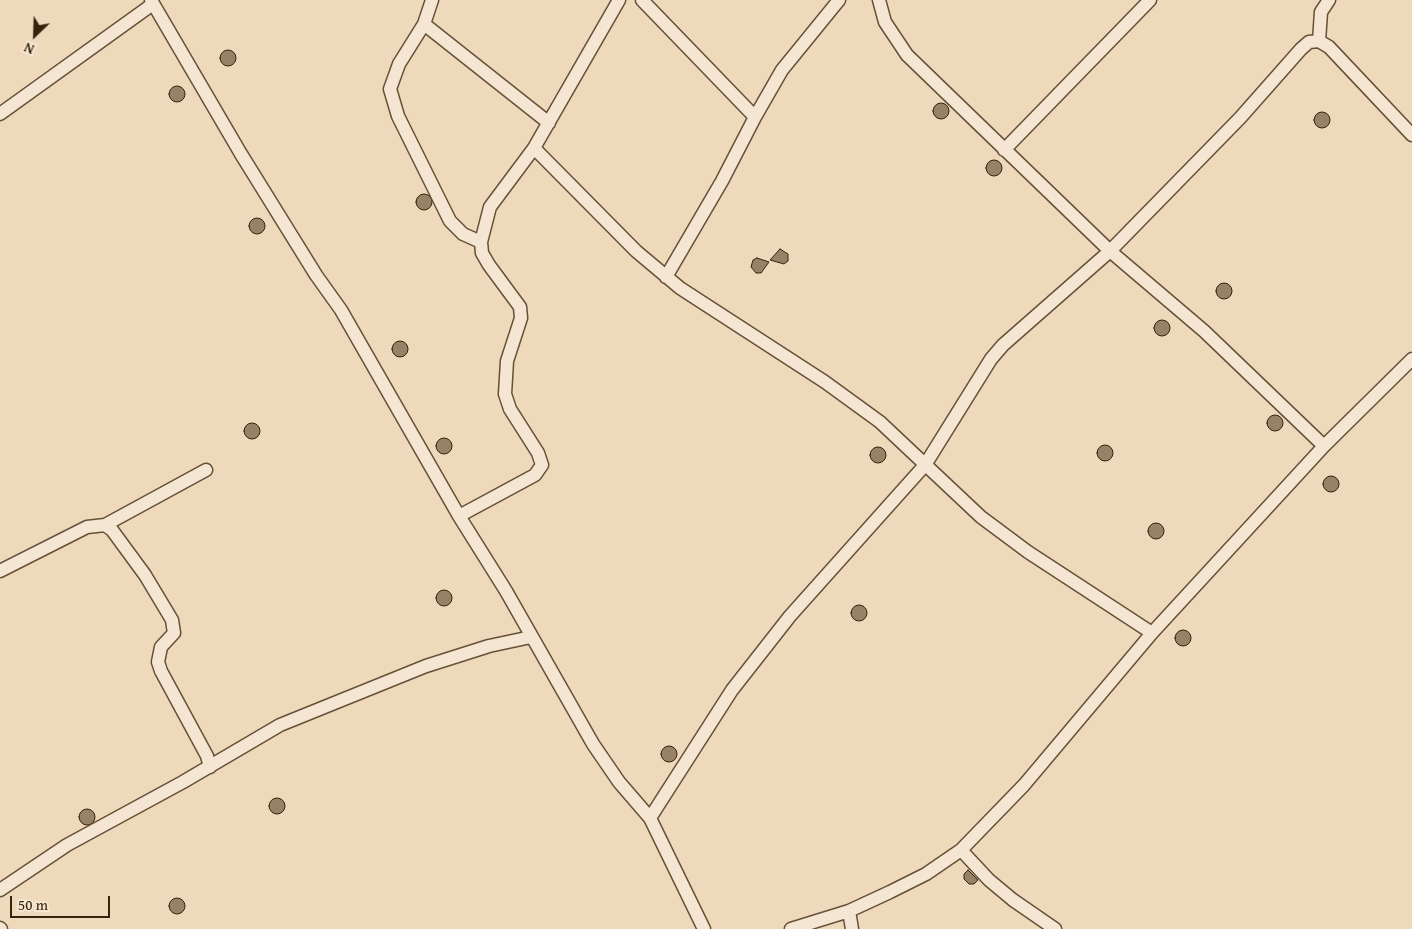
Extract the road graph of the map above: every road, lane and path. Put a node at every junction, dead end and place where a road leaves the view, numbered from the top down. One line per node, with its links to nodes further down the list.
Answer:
1 (432, 0): 9 (street)
2 (619, 0): 13 (street)
3 (642, 0): 12 (street)
4 (839, 0): 12 (street)
5 (879, 0): 16 (street)
6 (1150, 0): 16 (street)
7 (1329, 0): 10 (street)
8 (152, 2): 11 (street); 24 (street)
9 (424, 24): 13 (street); 17 (street)
10 (1319, 41): 14 (street); 18 (street)
11 (0, 114)
12 (755, 117): 19 (street)
13 (549, 123): 15 (street)
14 (1412, 135)
15 (534, 148): 17 (street); 19 (street)
16 (1004, 150): 18 (street)
17 (481, 242): 24 (street)
18 (1110, 251): 21 (street); 22 (street)
19 (666, 277): 22 (street)
20 (1412, 359): 21 (street)
21 (1324, 446): 27 (street)
22 (925, 466): 27 (street); 30 (street)
23 (206, 470): 25 (street)
24 (459, 516): 28 (street)
25 (105, 524): 26 (street); 29 (street)
26 (0, 571)
27 (1152, 633): 31 (street)
28 (530, 637): 29 (street); 30 (street)
29 (210, 766): 32 (street)
30 (650, 818): 34 (street)
31 (961, 850): 33 (street); 37 (street)
32 (0, 890)
33 (849, 911): 35 (street); 36 (street)
34 (704, 929)
35 (791, 929)
36 (852, 929)
37 (1054, 929)

